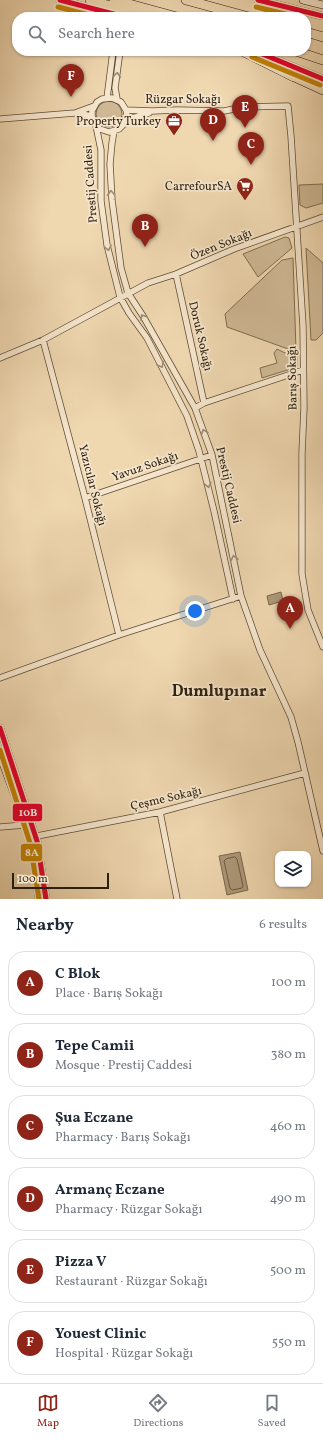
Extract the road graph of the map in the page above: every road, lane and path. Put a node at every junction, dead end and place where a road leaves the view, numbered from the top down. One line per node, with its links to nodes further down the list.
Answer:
1 (60, 0): 9 (main road)
2 (90, 0): 10 (highway)
3 (114, 0): 11 (highway)
4 (186, 0): 12 (highway)
5 (208, 0): 13 (highway)
6 (258, 0): 14 (main road)
7 (303, 0): 8 (main road)
8 (323, 6)
9 (101, 12)
10 (130, 12)
11 (158, 12)
12 (230, 12)
13 (242, 12)
14 (306, 12)
15 (311, 13): 16 (main road)
16 (323, 16)
17 (311, 33): 18 (highway)
18 (323, 37)
19 (311, 51): 20 (highway)
20 (323, 54)
21 (112, 56): 31 (street)
22 (119, 56): 32 (street, one-way to 22)
23 (250, 56): 27 (main road)
24 (267, 56): 28 (main road)
25 (311, 56): 26 (highway)
26 (323, 60)
27 (288, 74): 29 (highway); 30 (main road)
28 (323, 80)
29 (323, 90)
30 (323, 94)
31 (107, 98): 32 (street); 33 (street)
32 (117, 99): 35 (street)
33 (94, 106): 37 (street); 38 (street)
34 (288, 106): 36 (street, Rüzgar Sokağı); 44 (street, Barış Sokağı)
35 (126, 110): 36 (street, Rüzgar Sokağı); 40 (street)
36 (153, 111): 40 (street)
37 (75, 113): 38 (street); 39 (street)
38 (92, 116): 41 (street, Prestij Caddesi)
39 (0, 119)
40 (126, 120): 42 (street)
41 (96, 126): 42 (street, Prestij Caddesi); 47 (street, Prestij Caddesi, one-way to 47)
42 (114, 131): 46 (street, Prestij Caddesi, one-way to 42)
43 (323, 217): 44 (street, Özen Sokağı)
44 (297, 226): 45 (street, Özen Sokağı); 50 (street, Barış Sokağı)
45 (176, 274): 46 (street, Özen Sokağı); 51 (street, Doruk Sokağı)
46 (128, 293): 47 (street, Özen Sokağı); 52 (street, Prestij Caddesi, one-way to 46)
47 (120, 297): 48 (street, Özen Sokağı); 54 (street, Prestij Caddesi, one-way to 54)
48 (43, 340): 49 (street, Özen Sokağı); 55 (street, Yazıcılar Sokağı)
49 (0, 358)
50 (303, 370): 51 (street); 59 (street, Barış Sokağı)
51 (204, 403): 52 (street)
52 (195, 408): 53 (street, Prestij Caddesi, one-way to 52)
53 (212, 455): 54 (street, Yavuz Sokağı); 56 (street, Prestij Caddesi, one-way to 53)
54 (201, 459): 55 (street, Yavuz Sokağı); 57 (street, Prestij Caddesi, one-way to 57)
55 (85, 498): 58 (street, Yazıcılar Sokağı)
56 (241, 596): 57 (street); 63 (street, Prestij Caddesi)
57 (233, 599): 58 (street)
58 (119, 635): 60 (street)
59 (323, 647)
60 (0, 678)
61 (0, 728): 67 (main road)
62 (0, 755): 65 (main road)
63 (305, 773): 64 (street, Çeşme Sokağı); 68 (street, Prestij Caddesi)
64 (160, 812): 67 (street, Çeşme Sokağı); 71 (street)
65 (25, 825): 66 (street); 67 (main road)
66 (0, 827)
67 (33, 837): 69 (main road); 70 (main road)
68 (323, 851)
69 (39, 899)
70 (46, 899)
71 (177, 899)

